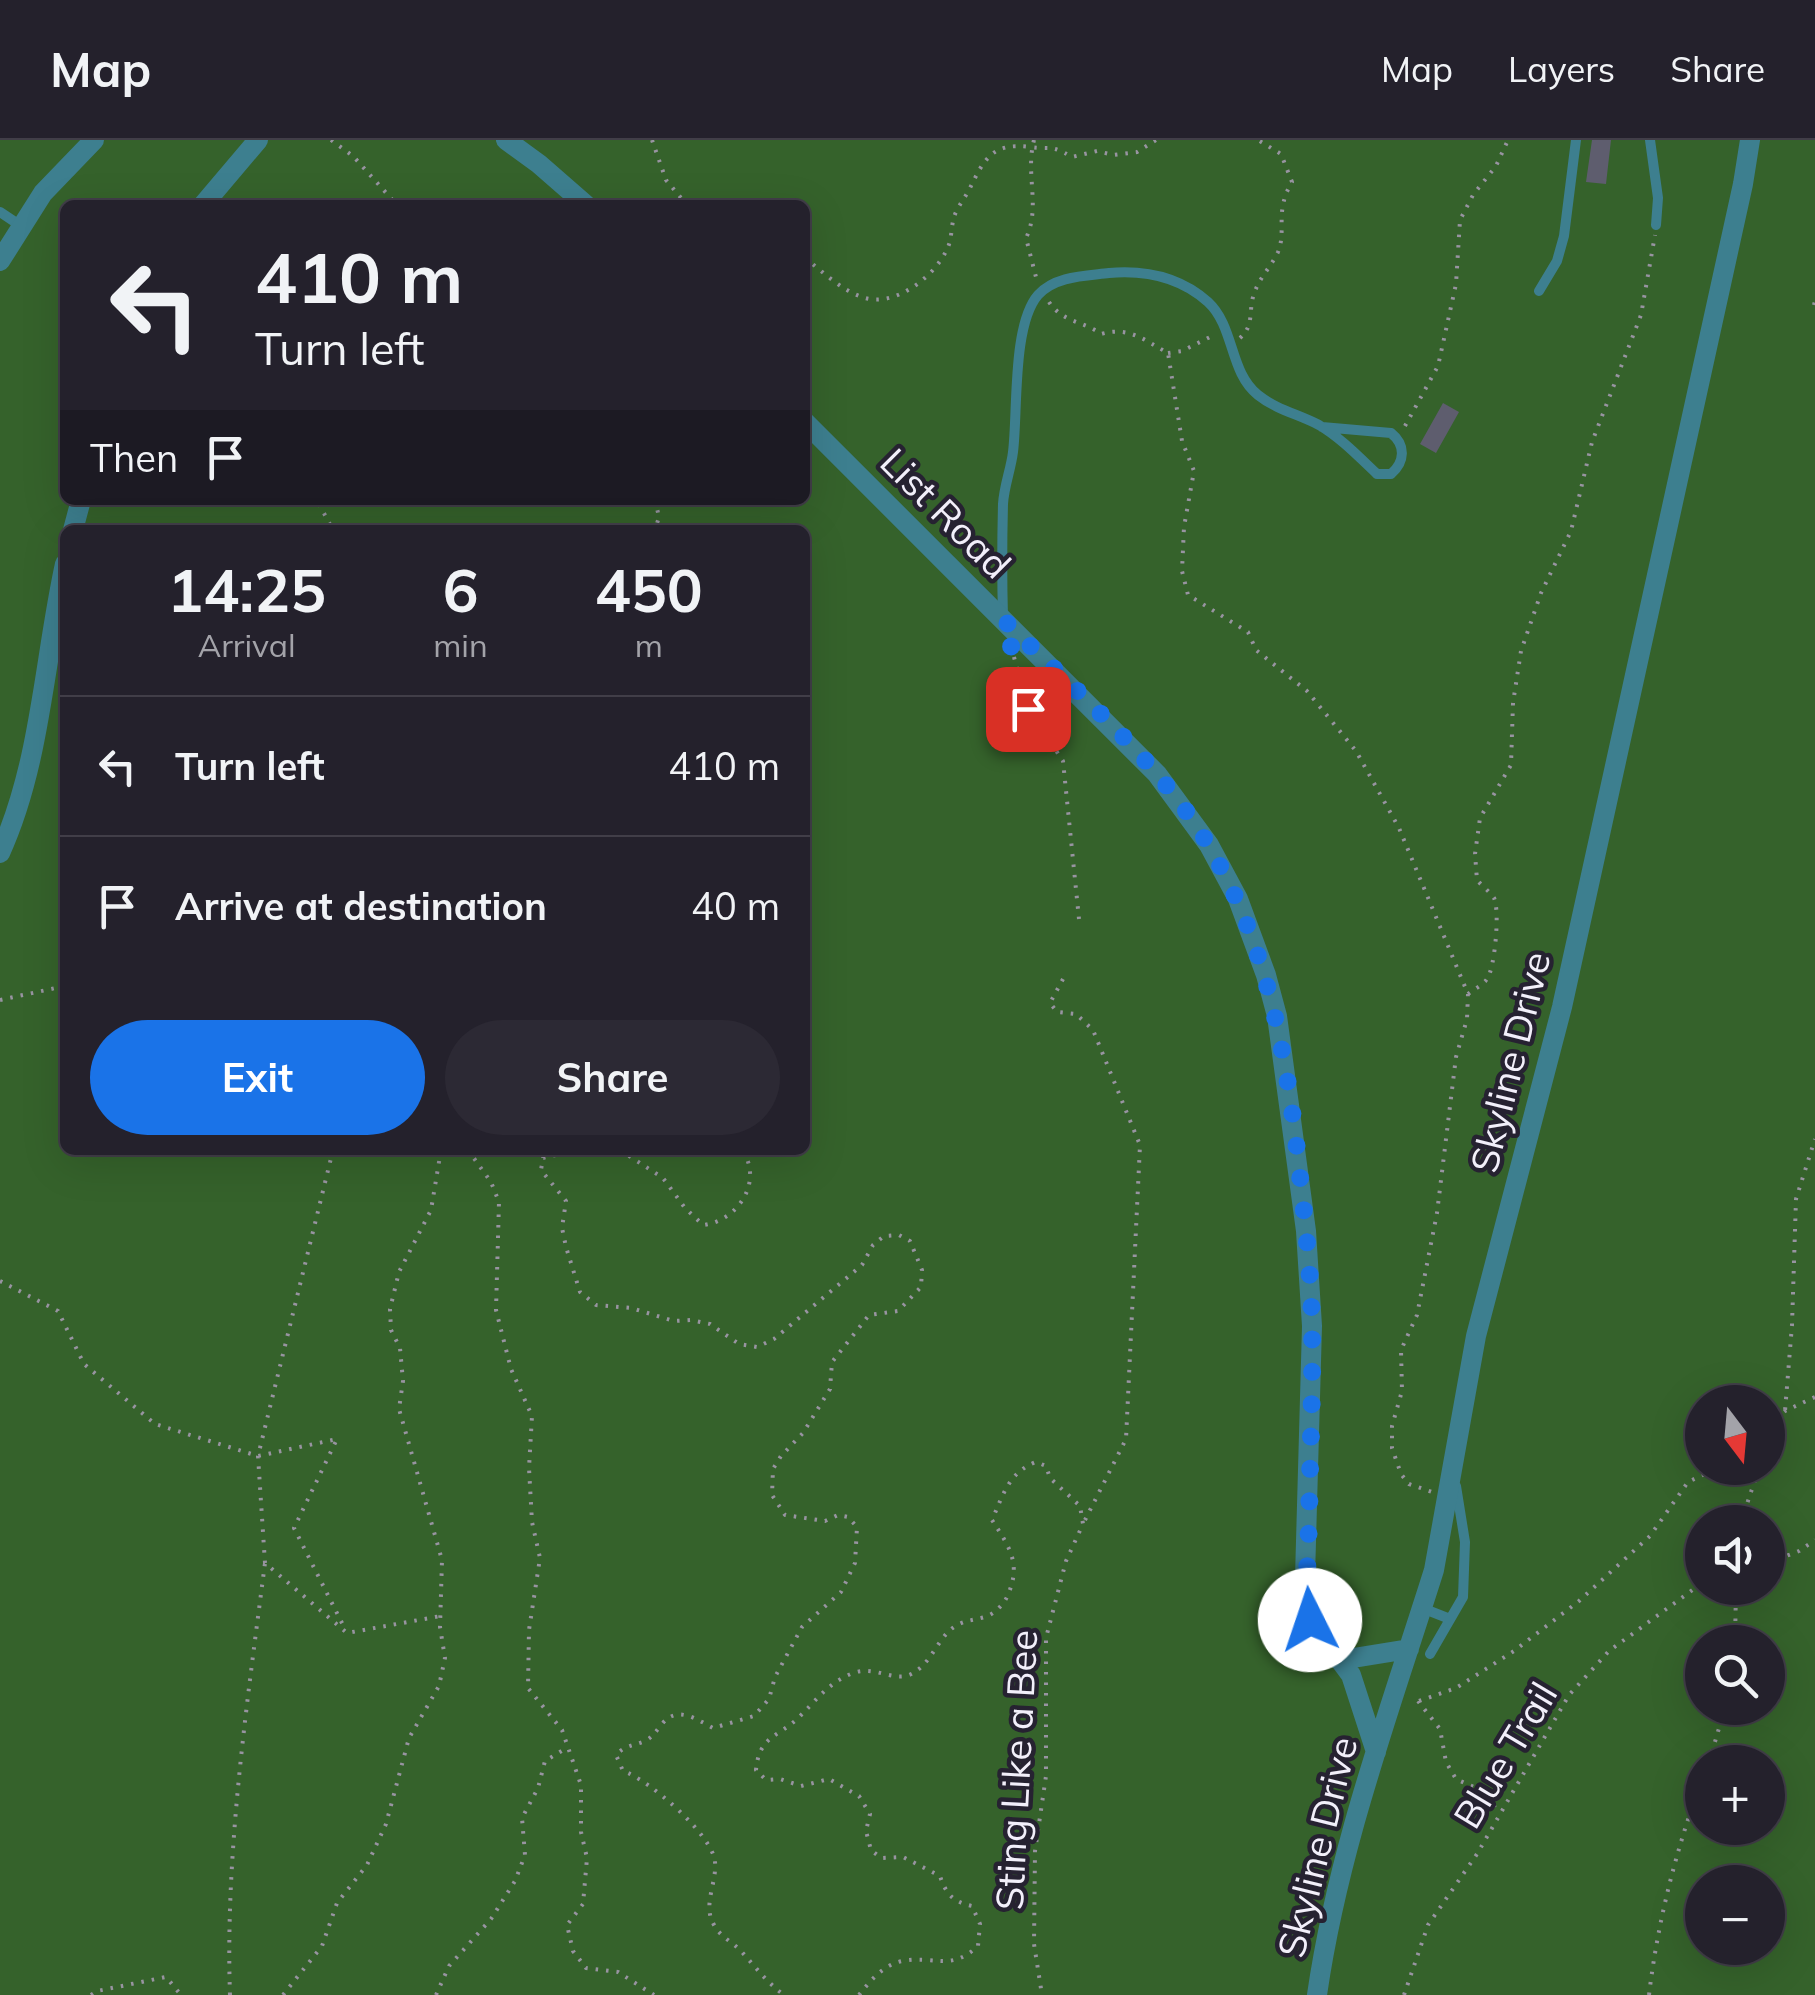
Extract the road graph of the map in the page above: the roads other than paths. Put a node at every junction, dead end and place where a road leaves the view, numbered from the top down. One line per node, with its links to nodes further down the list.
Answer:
1 (258, 140): 7 (street)
2 (506, 140): 8 (street)
3 (1576, 140): 13 (lane)
4 (1650, 140): 10 (lane)
5 (1750, 140): 19 (street, Skyline Drive)
6 (83, 145): 11 (street)
7 (207, 200)
8 (580, 200)
9 (0, 212): 11 (lane)
10 (1656, 225)
11 (22, 227): 12 (street)
12 (0, 261)
13 (1539, 290)
14 (810, 427): 17 (street, List Road)
15 (1322, 427): 15 (lane); 17 (lane)
16 (60, 593): 18 (street)
17 (1004, 620): 23 (street, List Road)
18 (0, 853)
19 (1453, 1471): 20 (street, Skyline Drive); 21 (lane)
20 (1422, 1608): 21 (lane); 22 (street, Skyline Drive)
21 (1450, 1619): 22 (lane)
22 (1420, 1652): 23 (street); 24 (street, Skyline Drive)
23 (1340, 1660): 24 (street, List Road)
24 (1376, 1754): 25 (street, Skyline Drive)
25 (1317, 1995)

